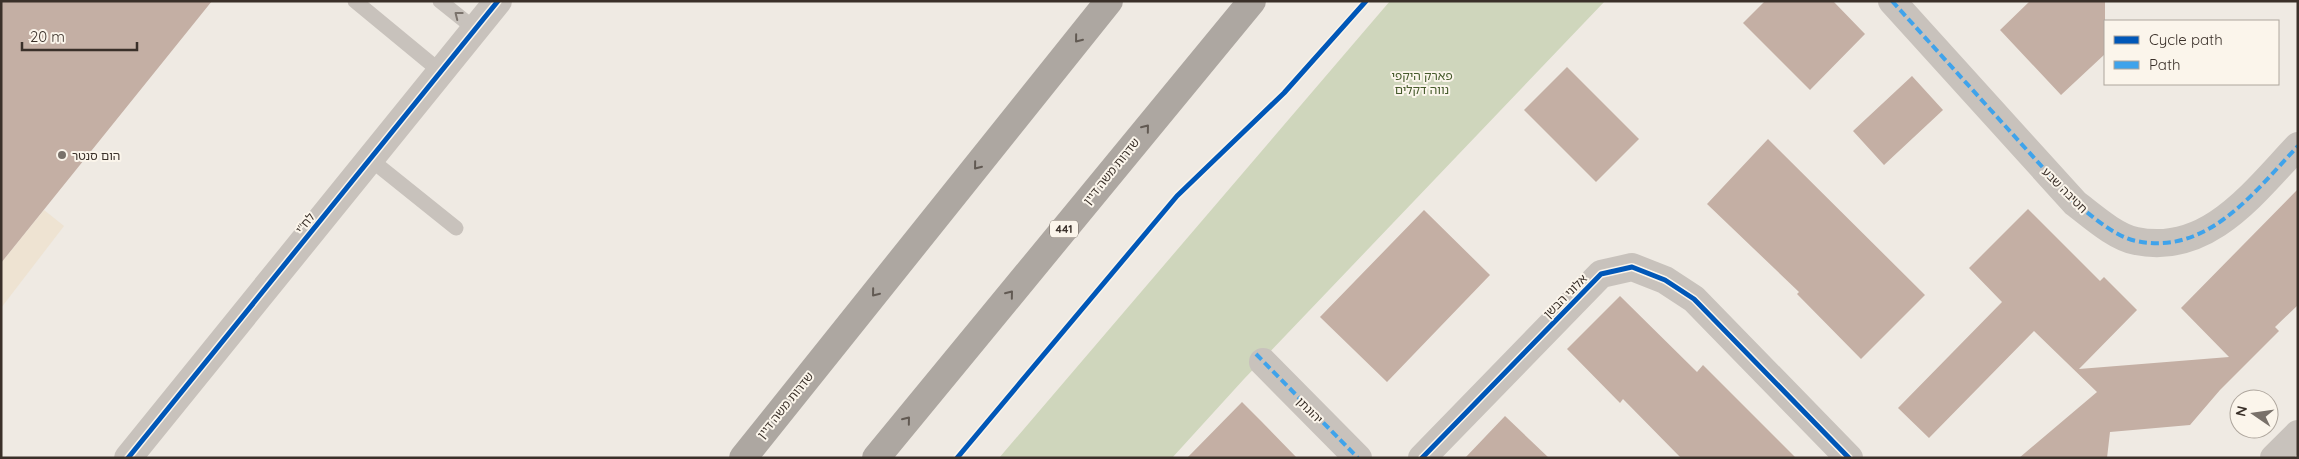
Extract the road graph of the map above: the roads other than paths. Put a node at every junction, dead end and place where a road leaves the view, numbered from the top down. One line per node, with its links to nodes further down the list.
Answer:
1 (355, 1): 8 (lane)
2 (440, 1): 7 (lane, one-way to 2)
3 (498, 1): 7 (street, לח"י)
4 (1109, 1): 15 (main road, שדרות משה דיין, one-way to 15)
5 (1252, 1): 16 (main road, שדרות משה דיין / 441, one-way to 5)
6 (1892, 1): 9 (street, חטיבה שבע)
7 (475, 29): 8 (street, לח"י)
8 (441, 72): 10 (street, לח"י)
9 (2298, 146)
10 (370, 159): 11 (lane); 14 (street, לח"י)
11 (456, 228)
12 (1263, 362): 17 (street, יהונתן)
13 (2298, 434): 20 (street)
14 (128, 458)
15 (743, 458)
16 (876, 458)
17 (1358, 458)
18 (1422, 458): 19 (street, אלוני הבשן)
19 (1849, 458)
20 (2274, 458)

